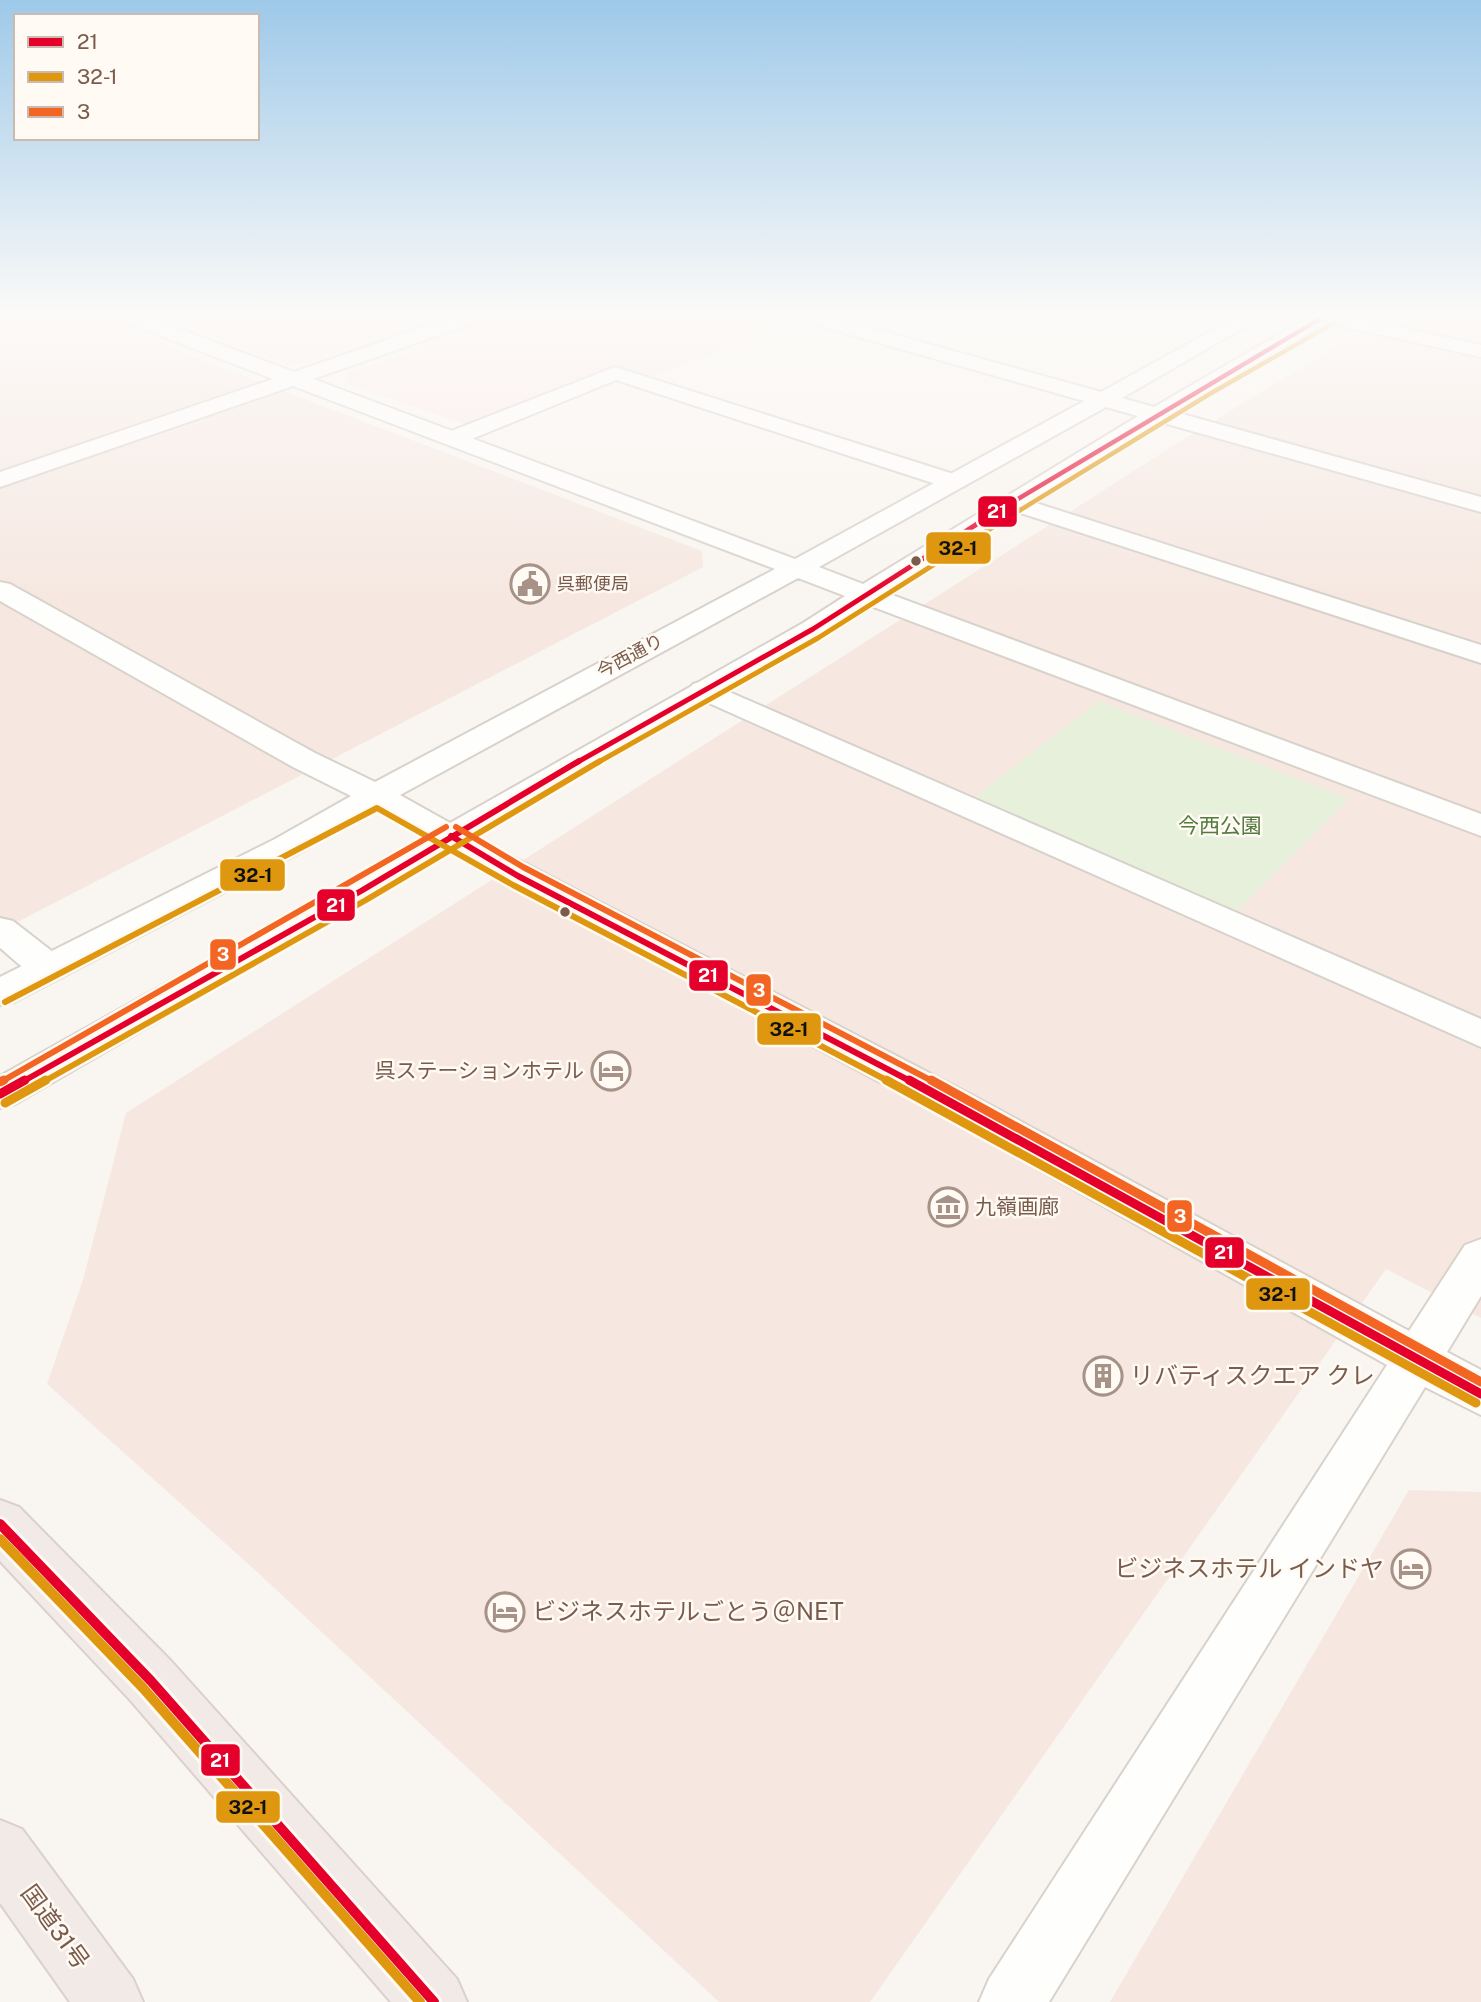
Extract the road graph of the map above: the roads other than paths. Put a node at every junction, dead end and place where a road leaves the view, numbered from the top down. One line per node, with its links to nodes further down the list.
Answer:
1 (212, 407): 10 (street)
2 (372, 407): 9 (street)
3 (530, 407): 9 (street)
4 (722, 407): 11 (street)
5 (1088, 407): 11 (street, 今西通り)
6 (1127, 407): 8 (street)
7 (1172, 407): 8 (street)
8 (1157, 416): 12 (street); 13 (street)
9 (454, 438): 14 (street)
10 (0, 480)
11 (954, 482): 14 (street, 今西通り)
12 (1014, 503): 16 (street); 17 (street)
13 (1481, 505)
14 (795, 568): 16 (street); 19 (street, 今西通り)
15 (0, 590): 19 (street)
16 (866, 594): 18 (street); 20 (street)
17 (1481, 654)
18 (704, 690): 21 (street); 25 (street)
19 (377, 796): 21 (street); 23 (street, 今西通り)
20 (1481, 826)
21 (452, 836): 26 (street); 28 (street)
22 (0, 929): 23 (street)
23 (49, 968): 24 (street, 今西通り)
24 (0, 993)
25 (1481, 1034)
26 (0, 1094)
27 (1481, 1256): 28 (street)
28 (1417, 1359): 29 (street); 34 (street)
29 (1481, 1394)
30 (0, 1524): 33 (highway)
31 (0, 1851): 32 (highway, 国道31号)
32 (110, 2002)
33 (434, 2002)
34 (1012, 2002)

